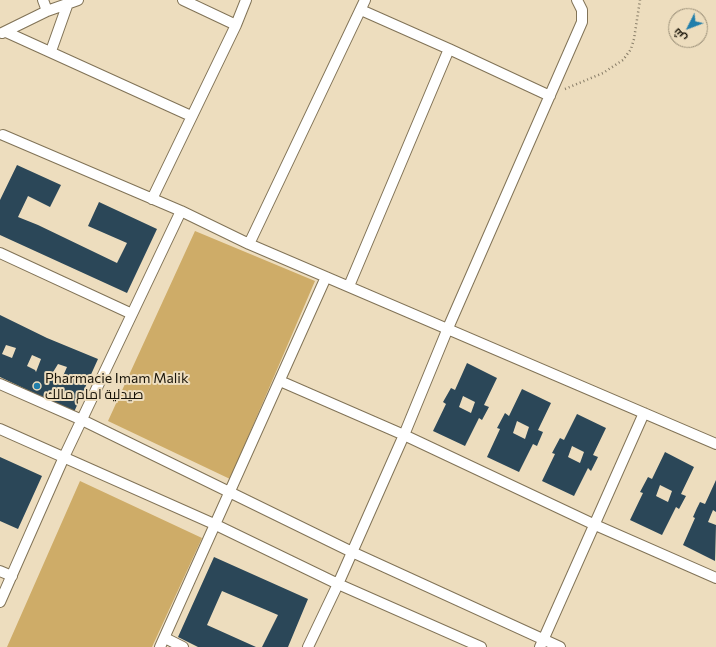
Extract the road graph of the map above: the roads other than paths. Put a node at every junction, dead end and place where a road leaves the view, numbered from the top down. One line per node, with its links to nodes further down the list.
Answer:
1 (43, 0): 8 (street)
2 (183, 0): 9 (street)
3 (246, 0): 9 (street)
4 (365, 0): 7 (street)
5 (577, 0): 13 (street)
6 (73, 2): 8 (street); 12 (street)
7 (361, 10): 11 (street); 18 (street)
8 (47, 11): 10 (street)
9 (236, 25): 14 (street)
10 (3, 33): 12 (street)
11 (449, 49): 13 (street); 21 (street)
12 (51, 52): 14 (street)
13 (550, 96): 23 (street)
14 (191, 116): 16 (street)
15 (1, 137): 16 (street)
16 (152, 199): 17 (street)
17 (181, 211): 18 (street); 22 (street)
18 (249, 244): 20 (street)
19 (0, 253): 22 (street)
20 (326, 276): 21 (street); 24 (street)
21 (349, 286): 23 (street)
22 (132, 314): 27 (street)
23 (448, 328): 26 (street); 29 (street)
24 (280, 381): 29 (street); 32 (street)
25 (0, 384): 27 (street)
26 (644, 413): 30 (street); 34 (street)
27 (82, 420): 31 (street); 32 (street)
28 (0, 429): 31 (street)
29 (404, 435): 34 (street); 35 (street)
30 (716, 444)
31 (64, 457): 33 (street); 37 (street)
32 (229, 493): 33 (street); 35 (street)
33 (214, 524): 39 (street); 41 (street)
34 (593, 524): 38 (street); 42 (street)
35 (352, 552): 39 (street); 42 (street)
36 (0, 571): 37 (street)
37 (12, 576): 40 (street)
38 (716, 578)
39 (338, 584): 44 (street); 45 (street)
40 (0, 602)
41 (162, 642): 43 (street)
42 (541, 643): 46 (street)
43 (182, 647)
44 (308, 647)
45 (480, 647)
46 (560, 647)

